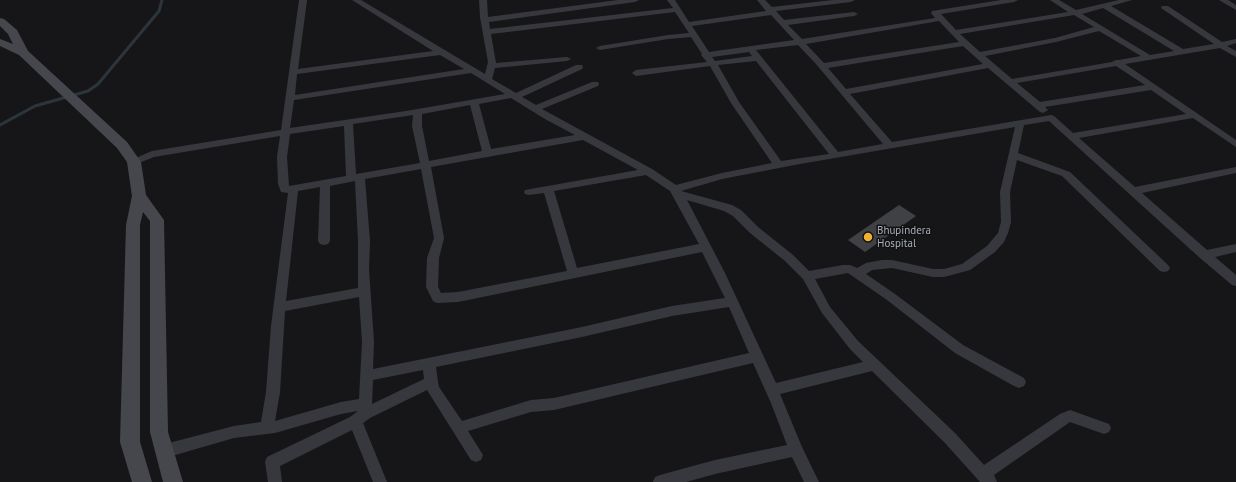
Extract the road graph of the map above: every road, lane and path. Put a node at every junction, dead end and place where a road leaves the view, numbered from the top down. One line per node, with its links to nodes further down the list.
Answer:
1 (303, 0): 52 (street)
2 (356, 0): 36 (street)
3 (483, 0): 21 (street)
4 (635, 0): 21 (street)
5 (671, 0): 16 (street)
6 (761, 0): 17 (street)
7 (849, 0): 12 (street)
8 (1014, 0): 20 (street)
9 (1054, 0): 18 (street)
10 (1128, 0): 13 (street)
11 (1223, 0): 15 (street)
12 (810, 3): 17 (street)
13 (1104, 6): 18 (street); 37 (street)
14 (1165, 8): 33 (street)
15 (1236, 8)
16 (677, 10): 24 (street); 26 (street)
17 (770, 11): 23 (street); 24 (street)
18 (1075, 13): 25 (street); 27 (street)
19 (854, 14): 23 (street)
20 (940, 19): 27 (street); 31 (street)
21 (485, 20): 26 (street)
22 (0, 21): 38 (main road)
23 (782, 23): 31 (street)
24 (686, 25): 28 (street)
25 (1100, 28): 40 (street); 42 (street)
26 (487, 32): 48 (street)
27 (954, 32): 32 (street)
28 (693, 35): 34 (street); 39 (street)
29 (1236, 41): 33 (street)
30 (0, 42): 38 (main road)
31 (800, 42): 35 (street); 49 (street)
32 (966, 43): 40 (street); 49 (street)
33 (1221, 45): 37 (street); 41 (street)
34 (600, 48)
35 (751, 48): 39 (street); 43 (street)
36 (441, 52): 51 (street); 52 (street)
37 (1182, 52): 42 (street)
38 (23, 53): 77 (main road)
39 (705, 55): 46 (street)
40 (980, 55): 47 (street)
41 (1236, 55)
42 (1148, 57): 45 (street)
43 (758, 58): 46 (street); 76 (street)
44 (568, 59): 48 (street)
45 (1116, 62): 55 (street); 57 (street)
46 (712, 63): 53 (street); 79 (street)
47 (990, 65): 55 (street); 58 (street)
48 (491, 66): 54 (street)
49 (822, 66): 58 (street)
50 (579, 67): 59 (street)
51 (472, 70): 54 (street); 60 (street)
52 (293, 72): 60 (street)
53 (636, 74)
54 (488, 79): 59 (street)
55 (1010, 82): 62 (street)
56 (596, 84): 63 (street)
57 (1152, 87): 62 (street); 65 (street)
58 (844, 92): 73 (street)
59 (515, 96): 61 (street); 63 (street)
60 (290, 98): 69 (street)
61 (474, 102): 64 (street); 74 (street)
62 (1038, 106): 66 (street)
63 (535, 108): 71 (street)
64 (418, 112): 67 (street); 78 (street)
65 (1194, 115): 70 (street); 72 (street)
66 (1051, 118): 68 (street); 70 (street)
67 (348, 122): 69 (street); 82 (street)
68 (1020, 124): 73 (street); 75 (street)
69 (286, 131): 77 (street); 85 (street)
70 (1071, 136): 86 (street)
71 (584, 137): 74 (street); 81 (street)
72 (1236, 144)
73 (890, 146): 76 (street)
74 (487, 153): 78 (street)
75 (1014, 155): 94 (street); 96 (street)
76 (836, 156): 79 (street)
77 (134, 162): 89 (main road)
78 (424, 165): 82 (street); 95 (street)
79 (779, 166): 88 (street)
80 (1236, 170): 86 (street)
81 (648, 171): 84 (street); 88 (street)
82 (356, 178): 83 (street); 99 (street)
83 (325, 183): 85 (street); 90 (street)
84 (548, 188): 87 (street); 95 (street)
85 (293, 189): 101 (street)
86 (1133, 191): 93 (street)
87 (529, 192)
88 (676, 192): 91 (street); 97 (street)
89 (139, 196): 114 (main road); 117 (main road)
90 (324, 241)
91 (705, 247): 95 (street); 100 (street)
92 (1236, 248): 93 (street)
93 (1204, 255): 98 (street)
94 (1164, 268)
95 (573, 273)
96 (857, 273): 97 (street); 107 (street)
97 (807, 276): 104 (street)
98 (1236, 282)
99 (365, 291): 101 (street); 105 (street)
100 (732, 302): 102 (street); 103 (street)
101 (280, 307): 110 (street)
102 (756, 357): 108 (street); 111 (street)
103 (429, 364): 105 (street); 106 (street)
104 (874, 365): 108 (street); 116 (street)
105 (366, 376): 109 (street)
106 (431, 382): 109 (street); 111 (street)
107 (1019, 382)
108 (771, 390): 113 (street)
109 (361, 413): 110 (street); 119 (street); 120 (street)
110 (267, 428): 114 (street)
111 (459, 428): 115 (street)
112 (1104, 428): 116 (street)
113 (796, 450): 121 (street); 122 (street)
114 (165, 451): 118 (main road)
115 (476, 455)
116 (986, 478)
117 (142, 482)
118 (173, 482)
119 (275, 482)
120 (380, 482)
121 (660, 482)
122 (812, 482)

